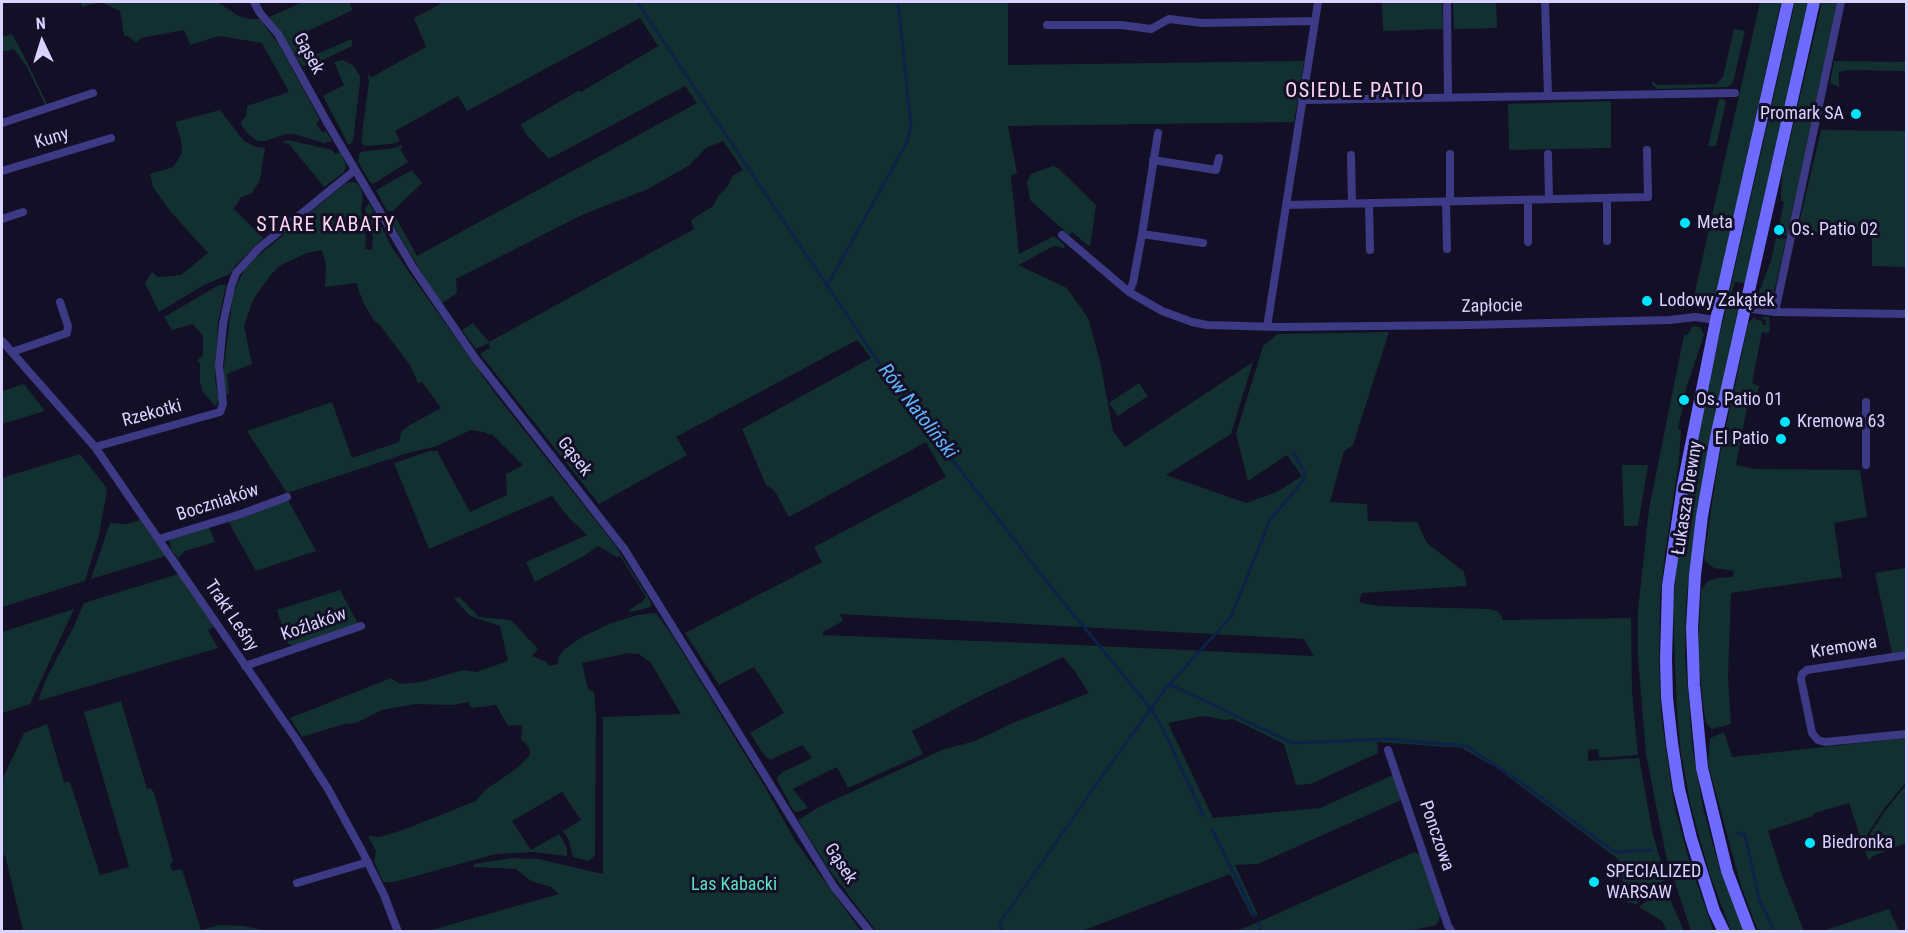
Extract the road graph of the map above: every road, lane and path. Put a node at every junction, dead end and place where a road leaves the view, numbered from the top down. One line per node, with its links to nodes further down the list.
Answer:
1 (254, 2): 24 (street, Gąsek)
2 (1318, 2): 8 (street)
3 (1447, 2): 13 (street)
4 (1545, 2): 12 (street)
5 (1788, 2): 47 (main road, Łukasza Drewny)
6 (1814, 2): 44 (main road, Łukasza Drewny)
7 (1841, 2): 45 (street)
8 (1315, 21): 9 (street); 14 (street)
9 (1047, 25)
10 (93, 93): 15 (street)
11 (1735, 93): 12 (street)
12 (1548, 96): 13 (street)
13 (1448, 98): 14 (street)
14 (1302, 100): 32 (street)
15 (2, 123)
16 (1158, 133): 23 (street)
17 (111, 138): 25 (street, Kuny)
18 (1647, 150): 26 (street)
19 (1450, 154): 29 (street)
20 (1548, 154): 27 (street)
21 (1351, 155): 30 (street)
22 (1219, 158): 23 (street)
23 (1154, 160): 35 (street)
24 (355, 170): 52 (street, Rzekotki); 64 (street, Gąsek)
25 (2, 171)
26 (1607, 198): 27 (street); 38 (street)
27 (1549, 199): 28 (street)
28 (1528, 200): 29 (street); 37 (street)
29 (1448, 201): 31 (street); 40 (street)
30 (1352, 203): 31 (street); 32 (street)
31 (1369, 203): 41 (street)
32 (1286, 205): 48 (street)
33 (23, 212): 34 (street)
34 (2, 219)
35 (1142, 234): 39 (street); 42 (street)
36 (1062, 235): 42 (street, Zapłocie)
37 (1528, 242)
38 (1607, 242)
39 (1203, 243)
40 (1447, 249)
41 (1370, 250)
42 (1129, 292): 48 (street, Zapłocie)
43 (60, 302): 50 (street)
44 (1745, 308): 45 (street); 67 (main road, Łukasza Drewny)
45 (1775, 312): 46 (street)
46 (1906, 314)
47 (1716, 320): 48 (street, Zapłocie); 66 (main road, Łukasza Drewny)
48 (1267, 327)
49 (2, 341): 50 (street, Trakt Leśny)
50 (12, 352): 52 (street, Trakt Leśny)
51 (1866, 402): 53 (street)
52 (94, 447): 55 (street, Trakt Leśny)
53 (1866, 465)
54 (287, 497): 55 (street, Boczniaków)
55 (159, 539): 58 (street, Trakt Leśny)
56 (361, 626): 58 (street, Koźlaków)
57 (1906, 655): 59 (street, Kremowa)
58 (245, 666): 61 (street, Trakt Leśny)
59 (1906, 734)
60 (1389, 750): 65 (street, Ponczowa)
61 (368, 862): 62 (street); 63 (street, Trakt Leśny)
62 (297, 883)
63 (398, 932)
64 (870, 932)
65 (1452, 932)
66 (1724, 932)
67 (1750, 932)

